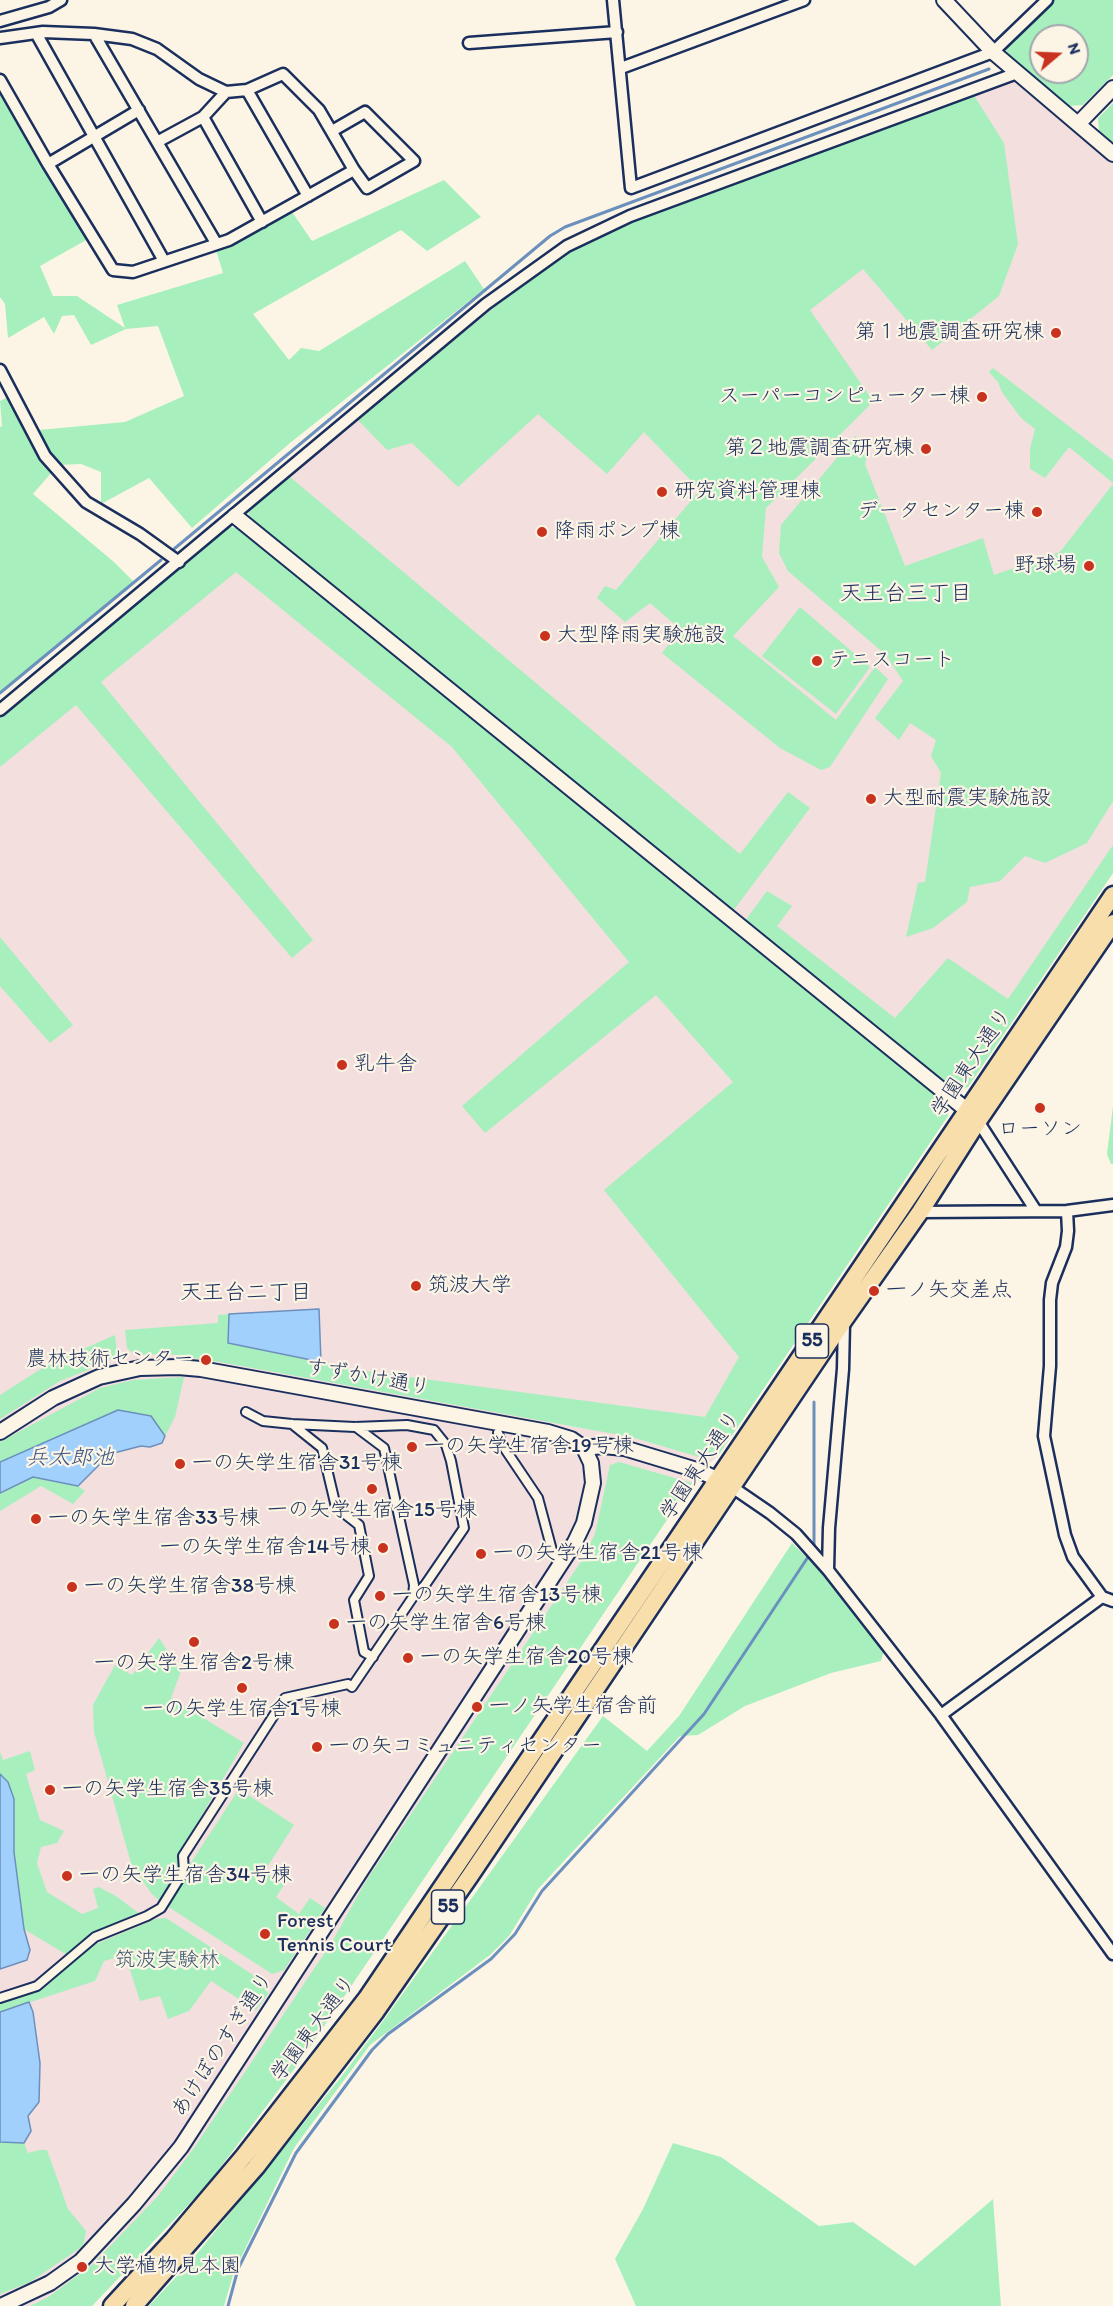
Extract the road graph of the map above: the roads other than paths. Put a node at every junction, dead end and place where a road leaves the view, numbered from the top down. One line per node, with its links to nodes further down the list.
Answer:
1 (61, 0): 6 (street)
2 (613, 0): 7 (street)
3 (804, 0): 13 (street)
4 (944, 0): 12 (street)
5 (1047, 0): 12 (street)
6 (0, 21)
7 (617, 32): 11 (street); 13 (street)
8 (36, 33): 9 (street); 10 (street); 23 (street)
9 (94, 33): 18 (street); 19 (street)
10 (0, 38)
11 (469, 42)
12 (993, 52): 13 (street); 14 (street)
13 (621, 68)
14 (1017, 73): 21 (street); 33 (street)
15 (0, 80): 26 (street)
16 (1113, 88): 21 (street)
17 (247, 90): 18 (street); 22 (street); 28 (street)
18 (226, 92): 20 (street)
19 (139, 110): 23 (street); 24 (street)
20 (203, 117): 24 (street); 29 (street)
21 (1078, 124): 25 (street)
22 (332, 131): 27 (street); 27 (street)
23 (94, 137): 26 (street); 31 (street)
24 (157, 142): 30 (street)
25 (1113, 154)
26 (48, 164): 31 (street)
27 (354, 170): 28 (street)
28 (308, 196): 29 (street)
29 (262, 222): 30 (street)
30 (216, 243): 31 (street)
31 (164, 261)
32 (0, 370): 34 (street)
33 (235, 516): 34 (street); 38 (street)
34 (179, 562): 35 (street)
35 (0, 710)
36 (1113, 895): 38 (main road, 学園東大通り / 55)
37 (1111, 929): 38 (main road, 学園東大通り / 55)
38 (973, 1115): 40 (street); 42 (main road, 学園東大通り / 55); 50 (main road, 学園東大通り / 55)
39 (1113, 1205): 41 (street)
40 (1036, 1211): 41 (street); 42 (street)
41 (1066, 1211): 54 (street)
42 (920, 1212): 43 (main road, 学園東大通り / 55)
43 (844, 1320): 50 (main road, 学園東大通り / 55); 52 (street)
44 (246, 1412): 45 (street)
45 (292, 1424): 46 (street); 55 (street)
46 (355, 1427): 53 (street); 53 (street)
47 (0, 1432): 49 (street, すずかけ通り)
48 (498, 1433): 51 (street)
49 (585, 1448): 50 (street, すずかけ通り); 51 (street, あけぼのすぎ通り)
50 (726, 1483): 52 (street); 60 (main road, 学園東大通り / 55); 61 (main road, 学園東大通り / 55)
51 (562, 1564): 59 (street, あけぼのすぎ通り)
52 (828, 1570): 56 (street)
53 (413, 1597): 55 (street)
54 (1108, 1599): 56 (street)
55 (373, 1657): 58 (street)
56 (941, 1715): 57 (street)
57 (1113, 1954)
58 (0, 1998)
59 (2, 2306)
60 (112, 2306)
61 (134, 2306)

